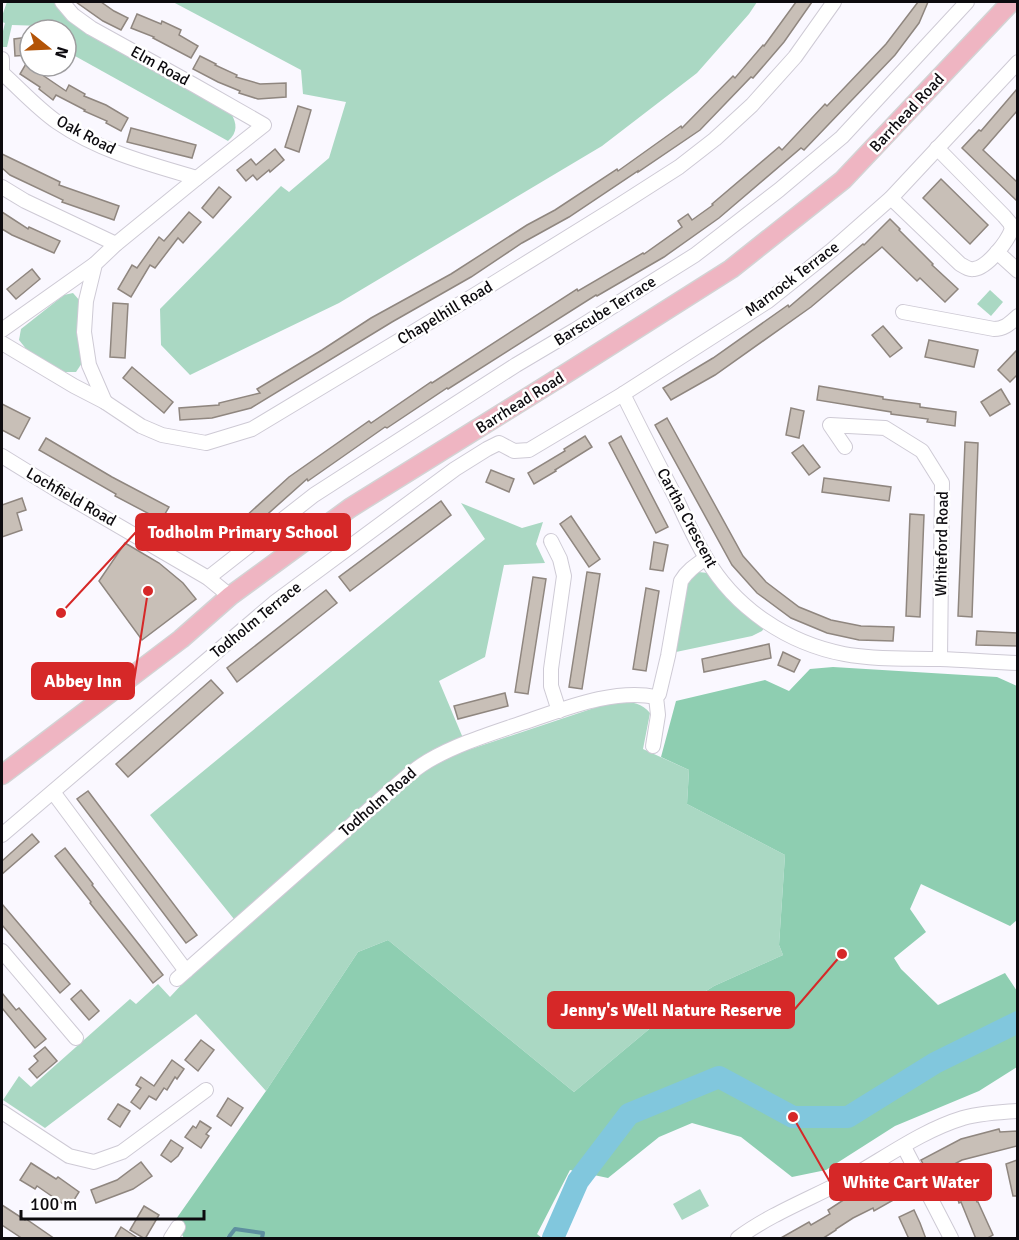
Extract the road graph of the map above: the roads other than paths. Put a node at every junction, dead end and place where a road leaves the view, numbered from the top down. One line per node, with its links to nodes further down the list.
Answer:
1 (62, 2): 9 (street, Elm Road)
2 (834, 2): 21 (street, Chapelhill Road)
3 (967, 2): 27 (street, Barscube Terrace)
4 (1011, 2): 28 (main road, Barrhead Road)
5 (2, 59): 7 (street, Oak Road)
6 (1017, 62): 8 (street, Marnock Terrace)
7 (2, 73): 9 (street, Oak Road)
8 (937, 148): 11 (street, Marnock Terrace); 13 (street)
9 (198, 177): 12 (street)
10 (2, 187): 12 (street)
11 (891, 198): 13 (street); 20 (street, Marnock Terrace)
12 (116, 244): 14 (street)
13 (997, 252): 15 (street)
14 (95, 264): 18 (street); 21 (street)
15 (1017, 271)
16 (903, 312): 17 (street)
17 (1017, 316)
18 (2, 330)
19 (2, 343): 21 (street, Chapelhill Road)
20 (623, 394): 23 (street, Marnock Terrace); 26 (street, Cartha Crescent)
21 (105, 402)
22 (845, 447): 29 (street, Whiteford Road)
23 (529, 450): 35 (street, Todholm Terrace)
24 (2, 456): 27 (street, Lochfield Road)
25 (550, 542): 32 (street)
26 (706, 558): 29 (street, Cartha Crescent); 31 (street)
27 (208, 578): 28 (street, Lochfield Road)
28 (230, 596): 34 (main road, Barrhead Road)
29 (940, 659): 30 (street, Cartha Crescent)
30 (1017, 663)
31 (656, 697): 32 (street, Todholm Road); 33 (street)
32 (559, 711): 35 (street, Todholm Road)
33 (653, 746)
34 (2, 775)
35 (53, 792): 36 (street, Todholm Terrace)
36 (2, 835)
37 (2, 951): 38 (street)
38 (75, 1038)
39 (206, 1090): 41 (street)
40 (1017, 1111): 42 (street)
41 (2, 1112)
42 (904, 1147): 43 (street); 44 (street)
43 (738, 1239)
44 (951, 1239)

